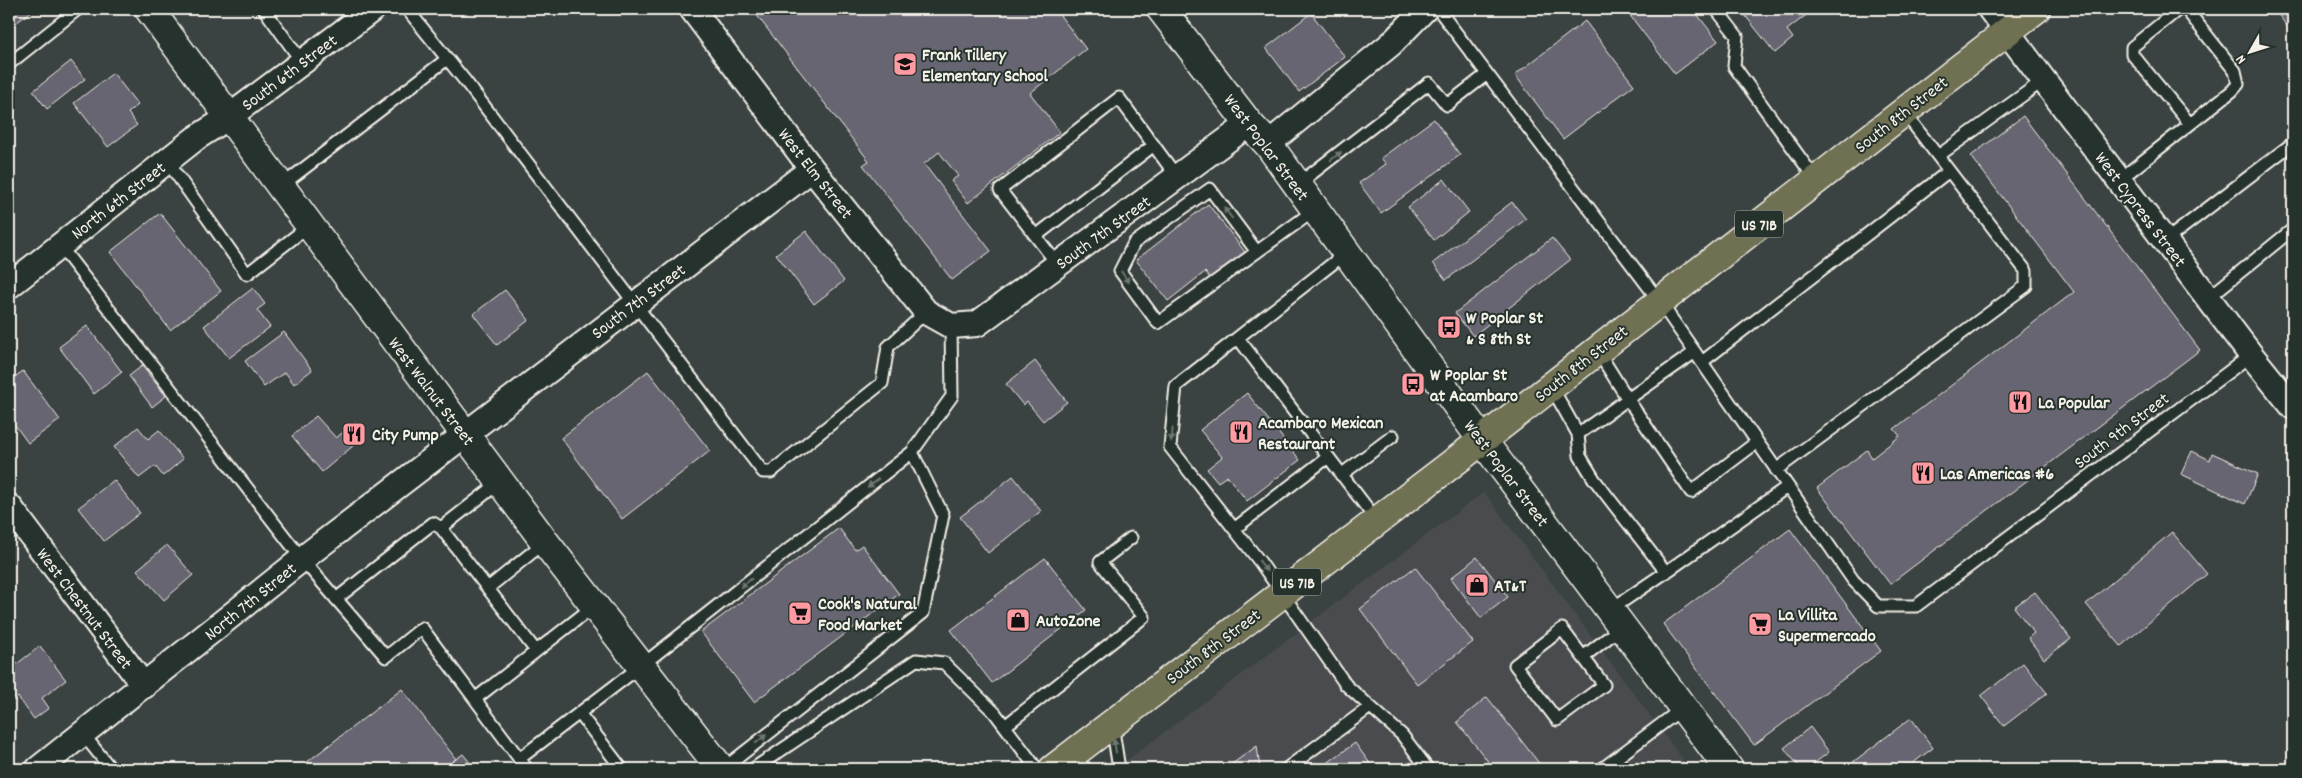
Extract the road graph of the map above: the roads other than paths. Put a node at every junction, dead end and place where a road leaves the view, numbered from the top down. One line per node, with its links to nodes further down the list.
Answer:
1 (78, 9): 18 (lane)
2 (149, 9): 22 (main road, West Walnut Street)
3 (264, 9): 17 (lane)
4 (373, 9): 17 (street, South 6th Street)
5 (407, 9): 16 (lane)
6 (692, 9): 30 (street, West Elm Street)
7 (1161, 9): 23 (main road, West Poplar Street)
8 (1426, 9): 26 (street)
9 (1438, 9): 19 (lane)
10 (1716, 9): 33 (lane)
11 (1990, 9): 15 (street, West Cypress Street)
12 (2036, 9): 15 (main road, South 8th Street / US 71B)
13 (2179, 9): 24 (lane)
14 (2186, 9): 24 (lane)
15 (2007, 32): 20 (street, West Cypress Street); 21 (main road, South 8th Street / US 71B)
16 (447, 59): 35 (lane); 49 (lane)
17 (302, 62): 22 (street, South 6th Street)
18 (9, 64)
19 (1487, 74): 36 (lane, one-way to 19); 48 (lane)
20 (2044, 80): 28 (lane); 34 (street, West Cypress Street)
21 (1904, 112): 28 (lane); 33 (main road, South 8th Street / US 71B)
22 (229, 117): 29 (street, North 6th Street); 35 (main road, West Walnut Street)
23 (1249, 124): 26 (main road, West Poplar Street); 32 (street, South 7th Street)
24 (2190, 124): 34 (lane)
25 (2293, 143): 41 (lane)
26 (1268, 144): 36 (main road, West Poplar Street)
27 (1154, 145): 32 (lane); 40 (lane); 40 (lane)
28 (1938, 156): 31 (lane)
29 (167, 161): 38 (lane); 42 (street, North 6th Street)
30 (812, 169): 49 (street, South 7th Street); 50 (street, West Elm Street)
31 (1949, 171): 55 (lane); 66 (lane)
32 (1178, 177): 45 (street, South 7th Street)
33 (1816, 180): 48 (main road, South 8th Street / US 71B)
34 (2119, 180): 41 (street, West Cypress Street)
35 (281, 186): 38 (main road, West Walnut Street)
36 (1297, 186): 37 (main road, West Poplar Street)
37 (1315, 210): 43 (lane); 44 (main road, West Poplar Street)
38 (310, 226): 59 (main road, West Walnut Street)
39 (2293, 229): 47 (lane)
40 (1036, 236): 45 (lane)
41 (2164, 241): 47 (street, West Cypress Street)
42 (60, 246): 46 (street, North 6th Street); 76 (lane)
43 (1257, 252): 43 (lane, one-way to 43)
44 (1346, 253): 52 (lane); 62 (main road, West Poplar Street)
45 (1058, 264): 51 (street, South 7th Street)
46 (9, 286)
47 (2208, 298): 54 (street, West Cypress Street)
48 (1660, 302): 53 (main road, South 8th Street / US 71B); 55 (lane)
49 (634, 304): 50 (lane); 59 (street, South 7th Street)
50 (926, 312): 51 (street, West Elm Street)
51 (951, 326): 64 (lane)
52 (1238, 338): 65 (lane); 73 (lane, one-way to 73)
53 (1598, 350): 56 (main road, South 8th Street / US 71B); 57 (lane)
54 (2251, 355): 58 (street, West Cypress Street); 69 (lane, South 9th Street)
55 (1698, 357): 57 (lane); 63 (lane)
56 (1551, 386): 60 (lane); 62 (main road, South 8th Street / US 71B)
57 (1628, 401): 60 (lane); 63 (lane)
58 (2293, 407)
59 (464, 434): 68 (main road, West Walnut Street); 76 (street, North 7th Street)
60 (1578, 434): 77 (lane)
61 (1392, 436): 67 (lane)
62 (1482, 440): 71 (main road, South 8th Street / US 71B); 82 (main road, West Poplar Street)
63 (1757, 442): 66 (lane)
64 (912, 452): 85 (lane, one-way to 85); 100 (lane, one-way to 64)
65 (1328, 457): 67 (lane); 73 (lane)
66 (1776, 470): 69 (lane)
67 (1341, 475): 71 (lane)
68 (500, 482): 72 (lane); 75 (main road, West Walnut Street)
69 (1787, 487): 77 (lane)
70 (9, 506): 86 (street, West Chestnut Street)
71 (1376, 521): 79 (main road, South 8th Street / US 71B)
72 (441, 528): 78 (lane); 80 (lane)
73 (1234, 529): 79 (lane, one-way to 79)
74 (1131, 538): 92 (lane)
75 (545, 542): 78 (lane); 81 (main road, West Walnut Street)
76 (302, 559): 80 (lane); 86 (street, North 7th Street)
77 (1666, 572): 82 (lane)
78 (488, 588): 83 (lane)
79 (1282, 593): 88 (lane); 91 (main road, South 8th Street / US 71B)
80 (336, 599): 87 (lane)
81 (594, 606): 83 (lane); 85 (main road, West Walnut Street)
82 (1616, 619): 84 (lane); 89 (main road, West Poplar Street)
83 (536, 651): 87 (lane)
84 (1583, 657): 84 (lane)
85 (641, 666): 90 (lane); 100 (main road, West Walnut Street)
86 (144, 686): 93 (street, North 7th Street)
87 (475, 699): 94 (lane)
88 (1370, 707): 104 (lane); 105 (lane)
89 (1683, 708): 106 (lane); 107 (main road, West Poplar Street)
90 (579, 713): 94 (lane); 99 (lane)
91 (1112, 723): 95 (main road, South 8th Street / US 71B); 103 (lane, one-way to 91)
92 (1005, 726): 101 (lane); 102 (lane)
93 (83, 734): 96 (street, North 7th Street); 97 (lane)
94 (519, 759): 98 (lane)
95 (1069, 766)
96 (38, 769)
97 (111, 769)
98 (527, 769)
99 (622, 769)
100 (722, 769)
101 (753, 769)
102 (1037, 769)
103 (1118, 769)
104 (1286, 769)
105 (1428, 769)
106 (1602, 769)
107 (1729, 769)

